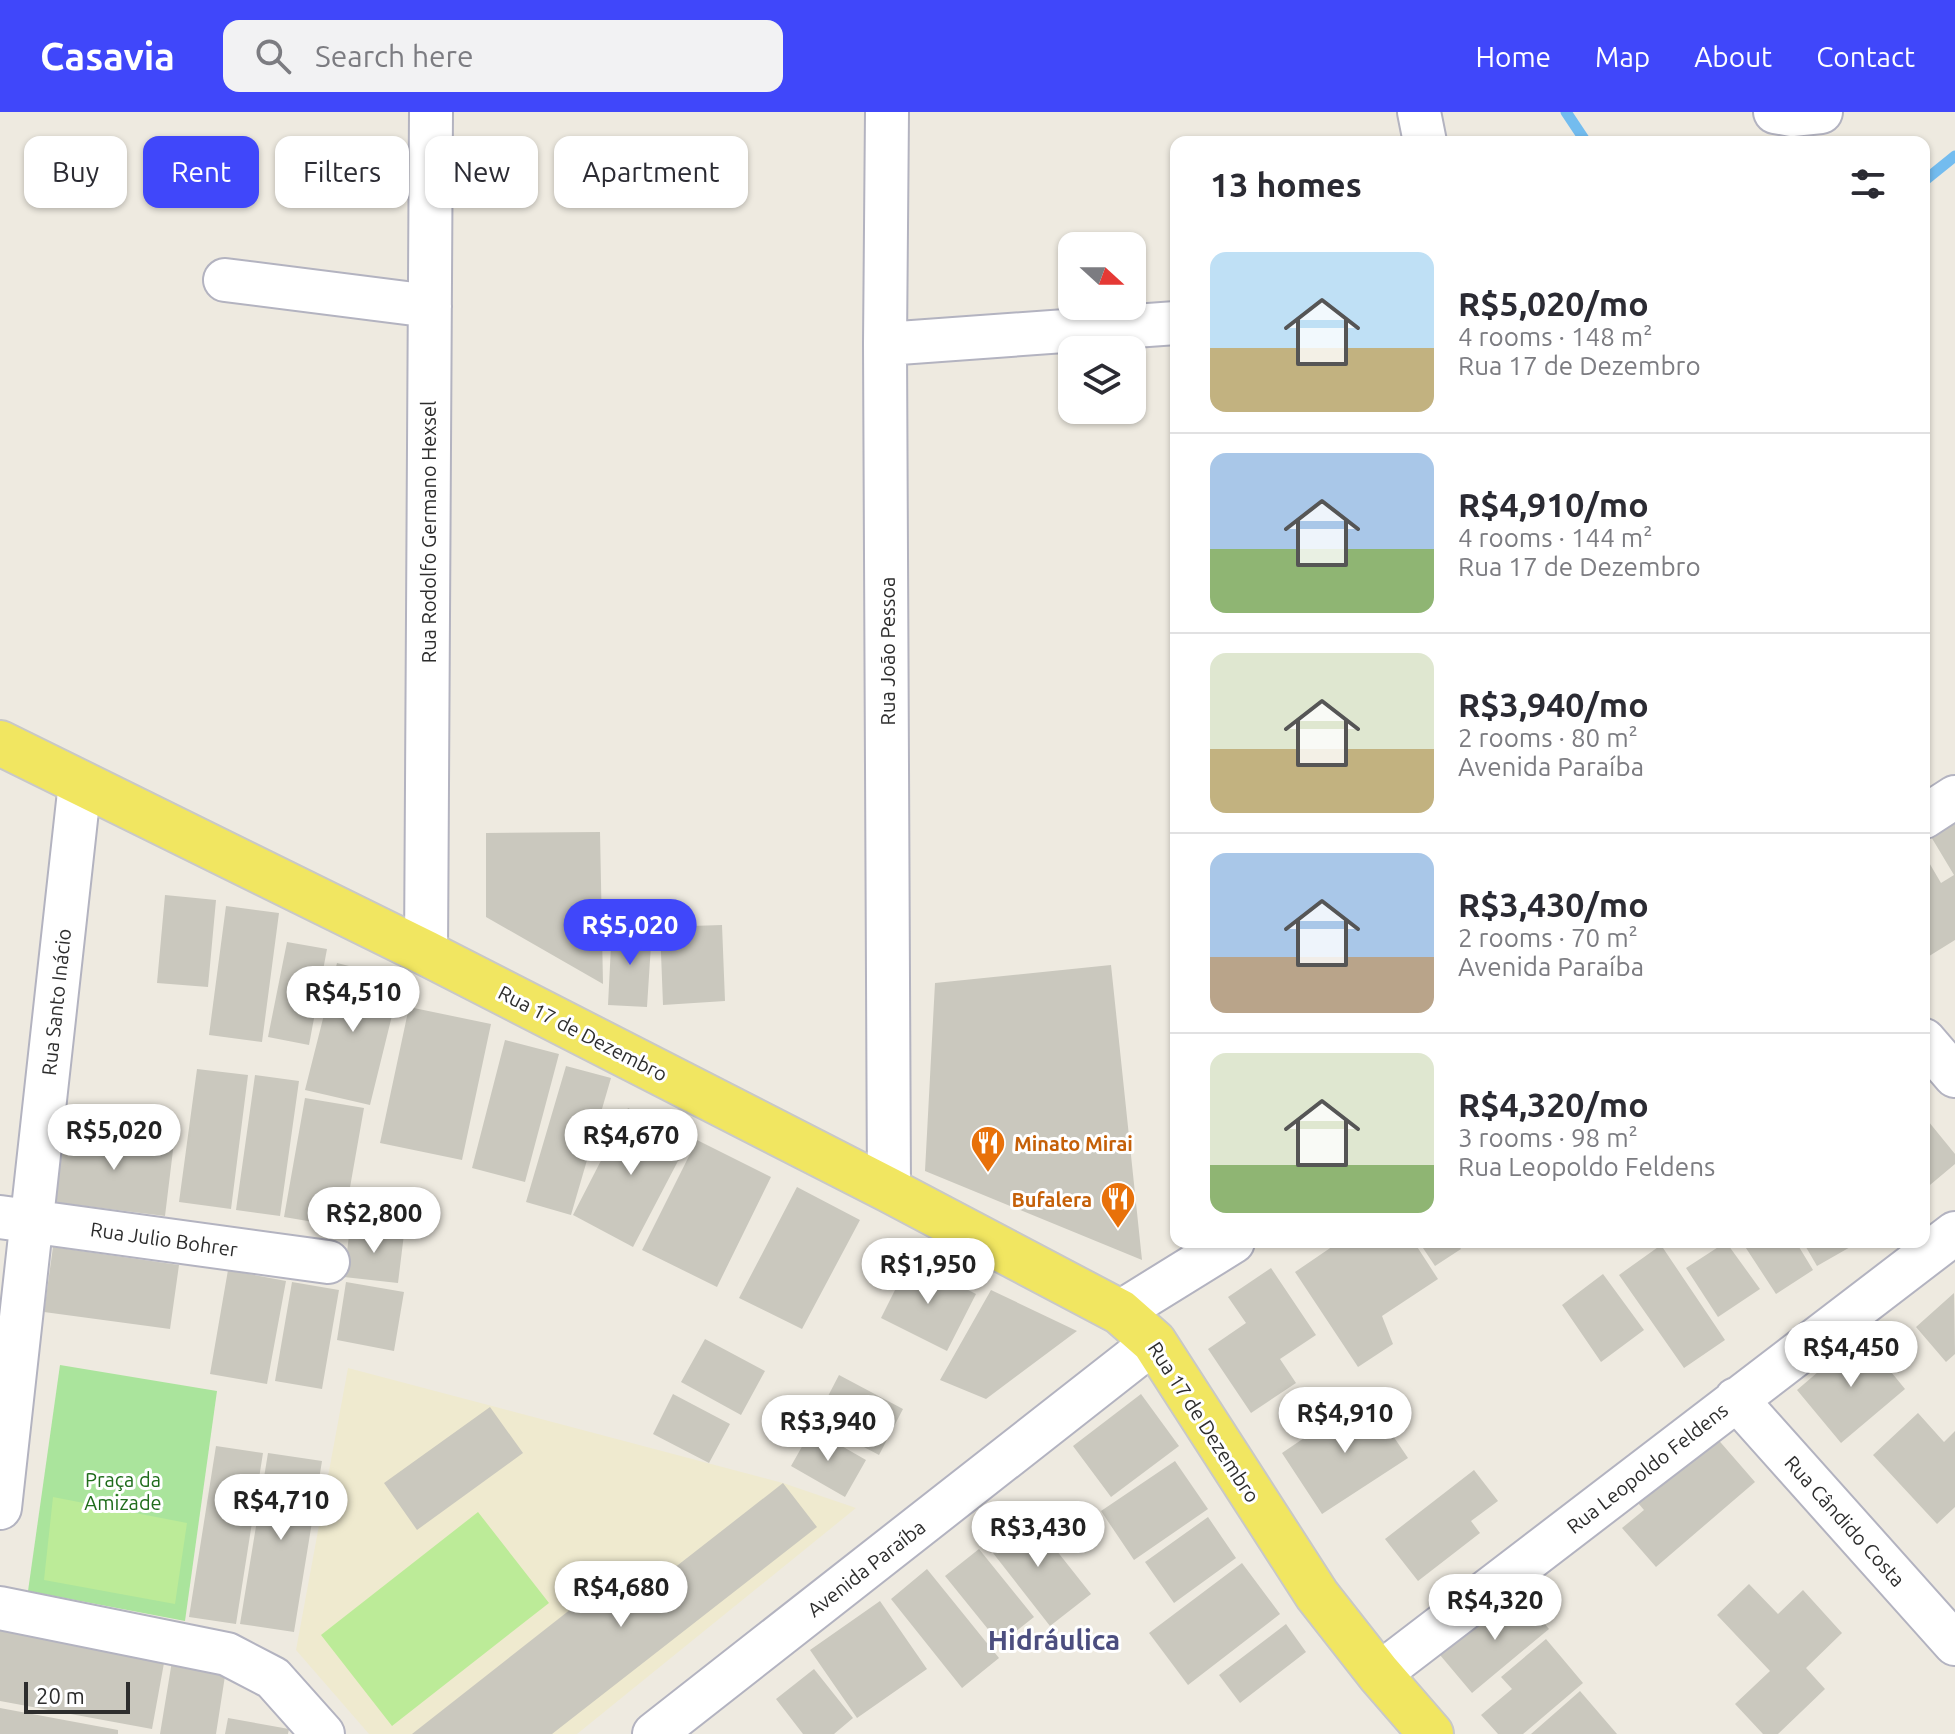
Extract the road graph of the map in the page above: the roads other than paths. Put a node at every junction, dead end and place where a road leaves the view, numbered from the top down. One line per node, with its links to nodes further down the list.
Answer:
1 (431, 112): 8 (street, Rua Rodolfo Germano Hexsel)
2 (887, 112): 10 (street, Rua João Pessoa)
3 (1419, 112): 6 (street)
4 (1775, 112): 5 (street)
5 (1821, 112)
6 (1424, 136)
7 (225, 280): 8 (street)
8 (430, 306): 15 (street, Rua Rodolfo Germano Hexsel)
9 (1170, 323): 10 (street)
10 (885, 344): 18 (street, Rua João Pessoa)
11 (0, 743): 12 (main road, Rua 17 de Dezembro)
12 (80, 783): 15 (main road, Rua 17 de Dezembro); 19 (street, Rua Santo Inácio)
13 (1955, 797): 14 (street)
14 (1930, 813)
15 (426, 953): 18 (main road, Rua 17 de Dezembro)
16 (1930, 1047): 17 (street)
17 (1955, 1076)
18 (889, 1190): 23 (main road, Rua 17 de Dezembro)
19 (16, 1218): 22 (street, Rua Julio Bohrer); 26 (street, Rua Santo Inácio)
20 (1955, 1233): 25 (street, Rua Leopoldo Feldens)
21 (1223, 1248): 23 (street)
22 (328, 1262)
23 (1120, 1312): 24 (main road, Rua 17 de Dezembro)
24 (1154, 1342): 29 (main road, Rua 17 de Dezembro); 31 (street, Avenida Paraíba)
25 (1736, 1399): 28 (street, Rua Cândido Costa); 29 (street, Rua Leopoldo Feldens)
26 (0, 1508)
27 (0, 1608): 30 (street)
28 (1955, 1644)
29 (1379, 1674): 32 (main road, Rua 17 de Dezembro)
30 (323, 1734)
31 (654, 1734)
32 (1431, 1734)

